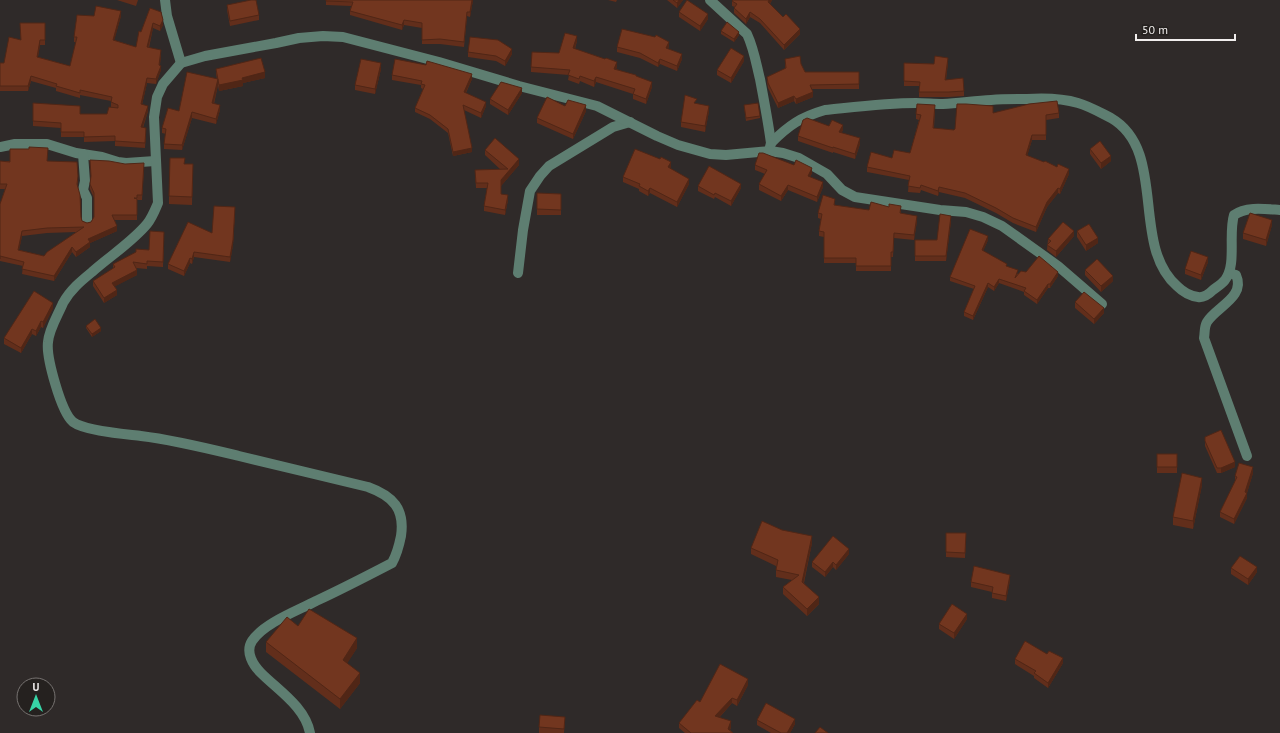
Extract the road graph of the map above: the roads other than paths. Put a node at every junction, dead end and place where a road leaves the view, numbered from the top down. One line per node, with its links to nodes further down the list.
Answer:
1 (165, 0): 3 (street)
2 (710, 0): 6 (street)
3 (181, 63): 4 (street); 8 (street)
4 (630, 122): 6 (street); 11 (street)
5 (0, 147): 7 (street)
6 (770, 147): 12 (street); 13 (street)
7 (83, 154): 8 (street); 10 (street)
8 (155, 161): 15 (street)
9 (1280, 210): 12 (street)
10 (86, 222)
11 (518, 273)
12 (1229, 273): 14 (street)
13 (1102, 304)
14 (1247, 456)
15 (310, 733)

